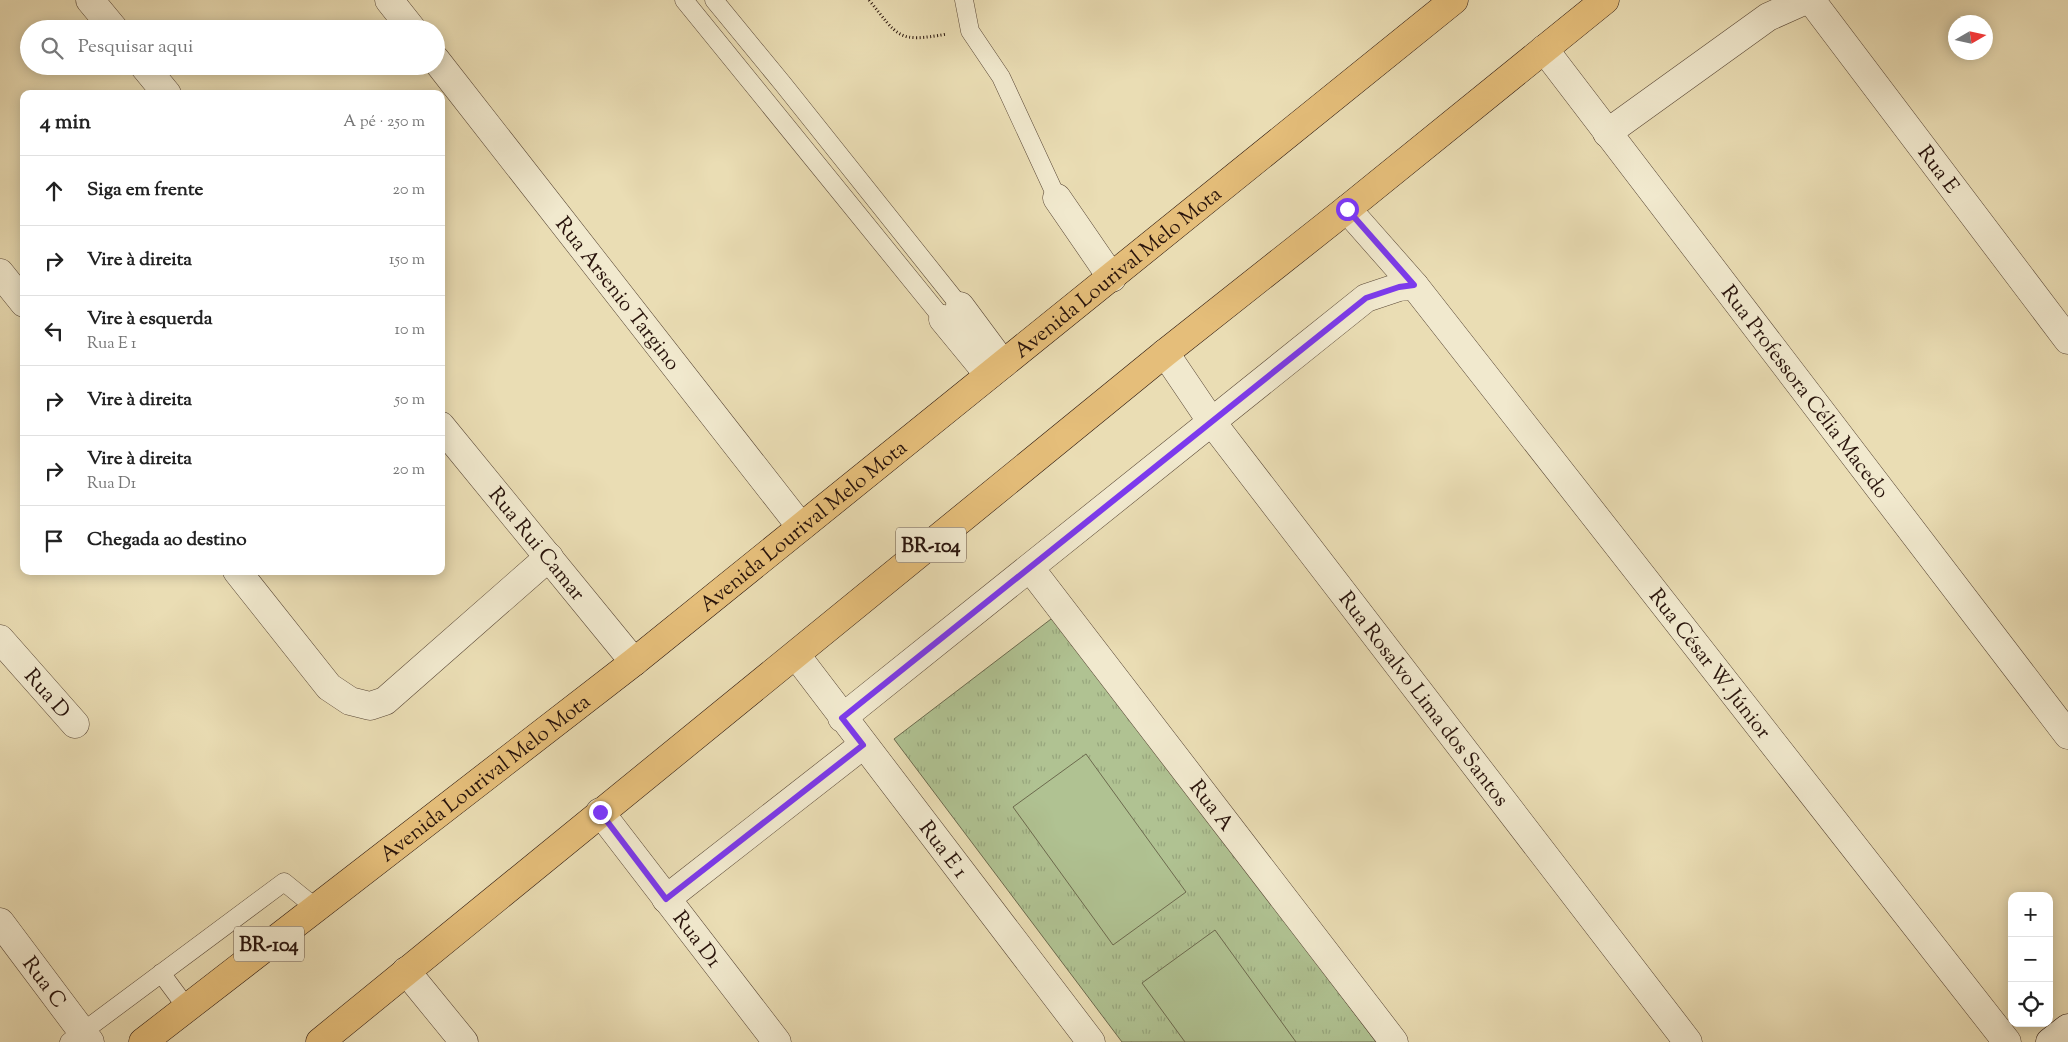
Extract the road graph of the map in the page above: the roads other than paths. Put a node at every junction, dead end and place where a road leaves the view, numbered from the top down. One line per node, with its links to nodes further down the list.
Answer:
1 (90, 0): 10 (street)
2 (389, 0): 11 (street)
3 (684, 0): 23 (lane)
4 (714, 0): 23 (lane)
5 (964, 0): 17 (lane)
6 (1454, 0): 20 (highway, Avenida Lourival Melo Mota / BR-104)
7 (1605, 0): 12 (highway, BR-104)
8 (1806, 0): 16 (street)
9 (1811, 0): 24 (street, Rua E)
10 (107, 20)
11 (405, 20)
12 (1544, 48): 16 (street, Rua Professora Célia Macedo); 18 (highway, BR-104)
13 (445, 71): 29 (street, Rua Arsenio Targino)
14 (151, 75): 15 (street)
15 (164, 90)
16 (1607, 133): 38 (street, Rua Professora Célia Macedo)
17 (1056, 198): 20 (street)
18 (1347, 209): 21 (street, Rua César W. Júnior); 25 (highway, BR-104)
19 (0, 273): 22 (street)
20 (1112, 278): 26 (highway, Avenida Lourival Melo Mota / BR-104)
21 (1414, 285): 27 (street); 56 (street, Rua César W. Júnior)
22 (20, 298)
23 (951, 312): 26 (street)
24 (2068, 340)
25 (1165, 353): 27 (street, Rua Rosalvo Lima dos Santos); 34 (highway, BR-104)
26 (996, 370): 29 (highway, Avenida Lourival Melo Mota / BR-104)
27 (1211, 421): 31 (street); 55 (street, Rua Rosalvo Lima dos Santos)
28 (445, 431): 30 (street, Rua Rui Camar)
29 (802, 527): 35 (highway, Avenida Lourival Melo Mota / BR-104)
30 (549, 557): 32 (street); 35 (street, Rua Rui Camar)
31 (1030, 568): 36 (street); 54 (street, Rua A)
32 (240, 575)
33 (0, 639): 37 (street, Rua D)
34 (796, 656): 36 (street, Rua E 1); 40 (highway, BR-104)
35 (634, 662): 42 (highway, Avenida Lourival Melo Mota / BR-104)
36 (842, 718): 39 (street, Rua E 1)
37 (75, 724)
38 (2068, 735)
39 (863, 745): 41 (street); 53 (street, Rua E 1)
40 (600, 812): 41 (street, Rua D1); 44 (highway, BR-104)
41 (666, 899): 52 (street, Rua D1)
42 (316, 908): 45 (lane); 46 (highway, Avenida Lourival Melo Mota / BR-104)
43 (0, 922): 48 (street, Rua C)
44 (406, 972): 50 (highway, BR-104); 51 (street)
45 (161, 973): 46 (lane); 48 (lane)
46 (187, 1008): 49 (highway, Avenida Lourival Melo Mota / BR-104)
47 (2068, 1028): 57 (street)
48 (81, 1039)
49 (143, 1042)
50 (320, 1042)
51 (464, 1042)
52 (777, 1042)
53 (1091, 1042)
54 (1394, 1042)
55 (1688, 1042)
56 (2007, 1042)
57 (2050, 1042)

